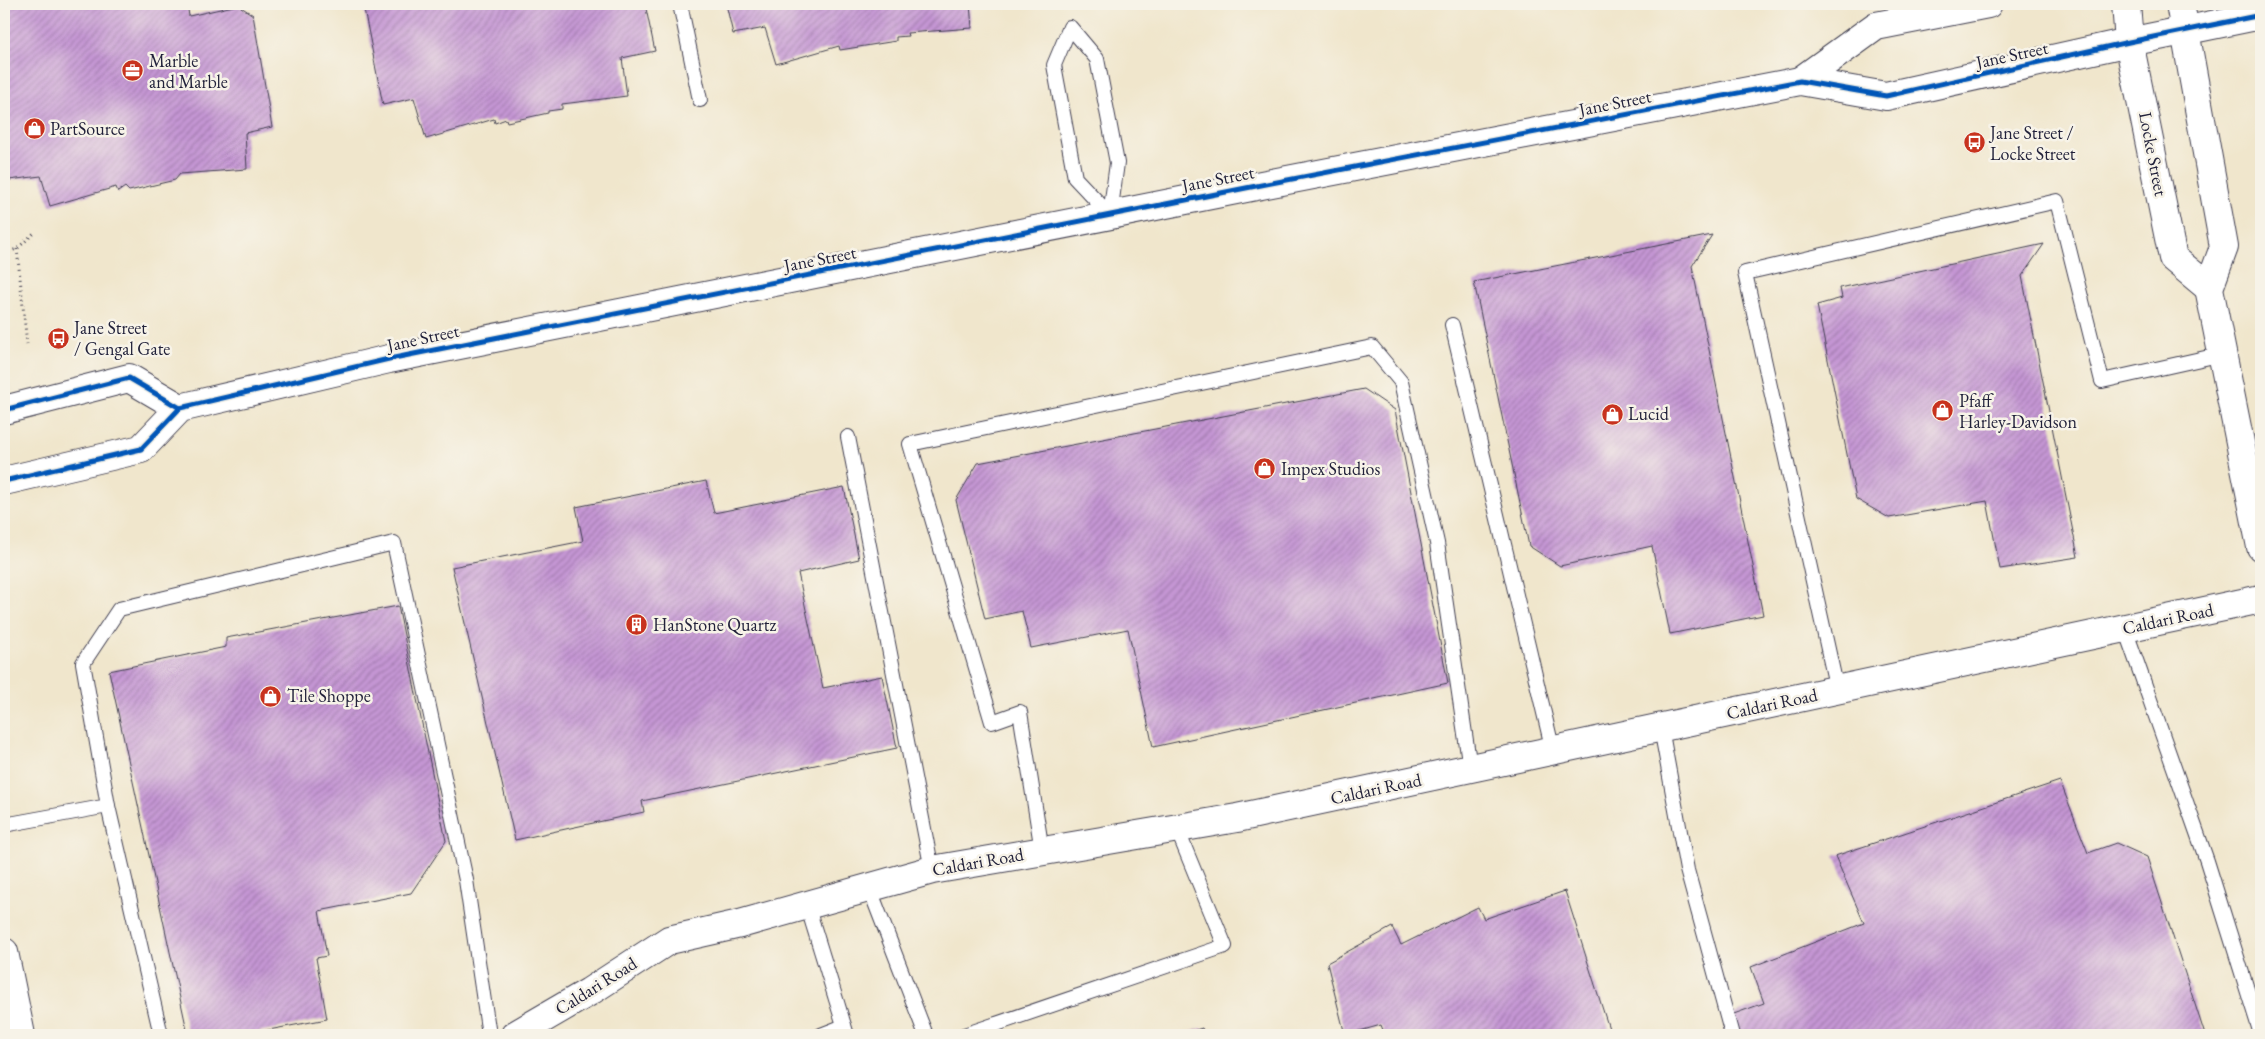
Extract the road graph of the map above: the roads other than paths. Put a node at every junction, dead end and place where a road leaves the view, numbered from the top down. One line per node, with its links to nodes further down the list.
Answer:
1 (680, 4): 9 (lane)
2 (1988, 4): 8 (street, Jane Street)
3 (2126, 4): 7 (street, Locke Street)
4 (2180, 4): 6 (street)
5 (2261, 15): 6 (street, Jane Street)
6 (2185, 31): 7 (street, Jane Street); 11 (street)
7 (2129, 42): 8 (street, Jane Street); 11 (street, Locke Street)
8 (1800, 81): 10 (street, Jane Street)
9 (700, 100)
10 (1110, 215): 10 (lane); 14 (street, Jane Street)
11 (2210, 288): 13 (street)
12 (1452, 325): 23 (lane)
13 (2222, 354): 18 (street); 21 (lane)
14 (180, 408): 15 (street); 17 (street)
15 (4, 410)
16 (848, 437): 29 (lane)
17 (4, 481)
18 (2261, 547)
19 (2261, 599): 20 (street, Caldari Road)
20 (2125, 628): 21 (street, Caldari Road); 34 (lane)
21 (1837, 690): 22 (street, Caldari Road)
22 (1661, 728): 23 (street, Caldari Road); 42 (lane)
23 (1553, 751): 24 (street, Caldari Road)
24 (1470, 768): 27 (street, Caldari Road); 28 (lane)
25 (108, 806): 26 (lane); 36 (lane); 37 (lane)
26 (4, 825)
27 (1177, 829): 28 (street, Caldari Road); 41 (lane)
28 (1042, 851): 29 (street, Caldari Road)
29 (932, 870): 30 (street, Caldari Road)
30 (870, 887): 31 (street, Caldari Road); 40 (lane)
31 (807, 905): 33 (lane); 38 (street, Caldari Road)
32 (4, 952): 35 (street)
33 (846, 1031): 39 (lane)
34 (2261, 1034)
35 (21, 1035)
36 (161, 1035)
37 (489, 1035)
38 (515, 1035)
39 (821, 1035)
40 (926, 1035)
41 (964, 1035)
42 (1732, 1035)

